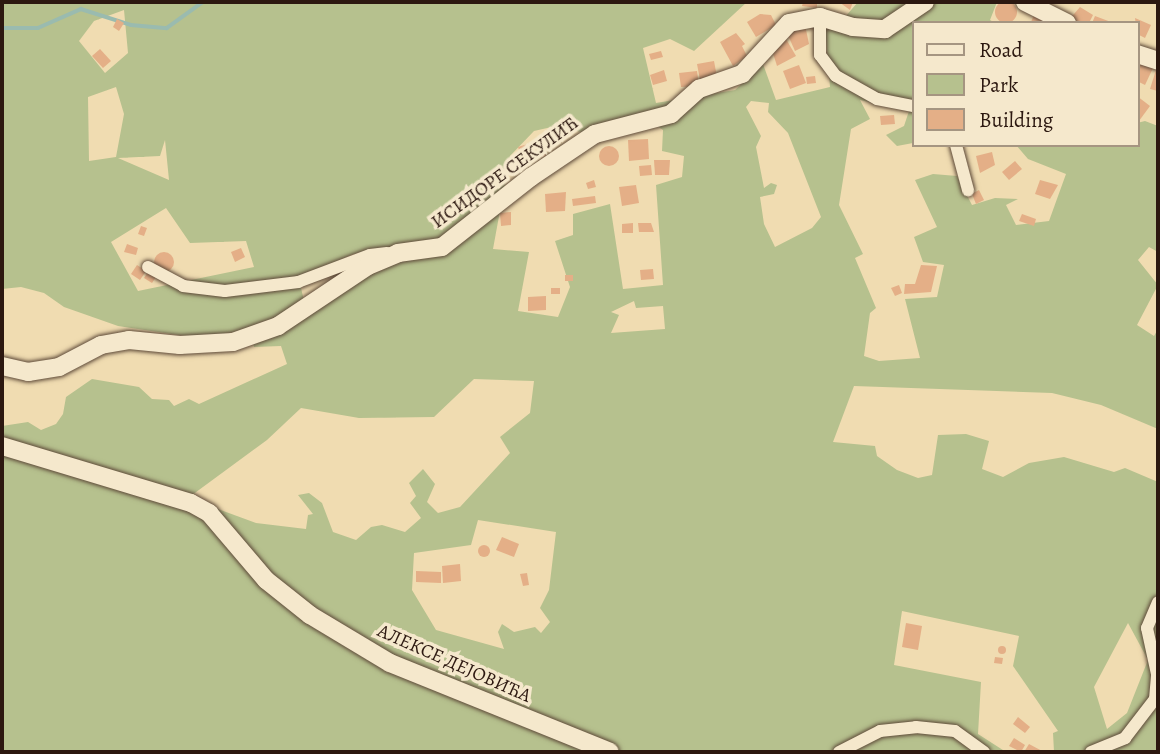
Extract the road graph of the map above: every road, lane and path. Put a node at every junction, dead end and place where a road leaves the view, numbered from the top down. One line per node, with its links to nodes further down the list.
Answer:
1 (925, 2): 3 (street)
2 (1024, 2): 4 (street)
3 (820, 17): 7 (street); 10 (street, ИСИДОРЕ СЕКУЛИЋ)
4 (1063, 21)
5 (1139, 55): 6 (street)
6 (1158, 61)
7 (912, 106)
8 (957, 147): 9 (street)
9 (968, 190)
10 (398, 253): 11 (street, ИСИДОРЕ СЕКУЛИЋ); 12 (street, ИСИДОРЕ СЕКУЛИЋ)
11 (148, 267)
12 (2, 366)
13 (2, 446): 15 (street, АЛЕКСЕ ДЕЈОВИЋА)
14 (1158, 602): 18 (street)
15 (610, 752)
16 (839, 752): 17 (street)
17 (984, 752)
18 (1091, 752)

